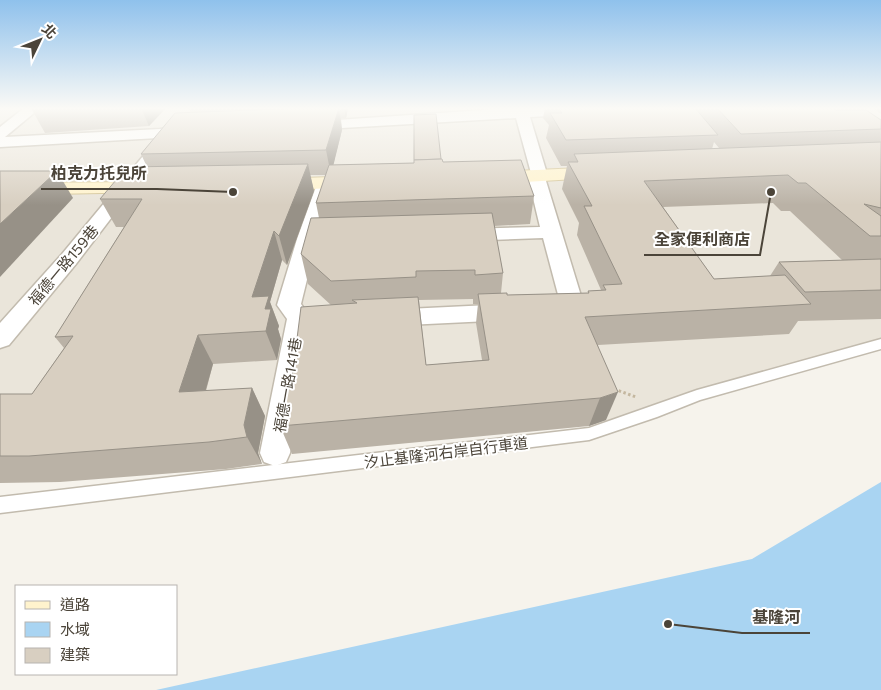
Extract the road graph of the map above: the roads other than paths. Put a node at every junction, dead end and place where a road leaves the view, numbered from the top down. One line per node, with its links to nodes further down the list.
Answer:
1 (28, 140): 4 (street)
2 (164, 140): 13 (street, 福德一路159巷)
3 (529, 140): 6 (street, 福德一路141巷)
4 (0, 142)
5 (623, 172): 6 (street)
6 (538, 177): 7 (street); 14 (street, 福德一路141巷)
7 (469, 179)
8 (383, 182): 9 (street)
9 (326, 184): 10 (street); 16 (street, 福德一路141巷)
10 (258, 185)
11 (0, 188): 13 (street)
12 (162, 188): 13 (street)
13 (124, 189): 17 (street, 福德一路159巷)
14 (552, 232): 15 (street); 16 (street, 福德一路141巷)
15 (444, 235)
16 (299, 318): 19 (street, 福德一路141巷)
17 (0, 339)
18 (881, 344): 20 (lane, 汐止基隆河右岸自行車道)
19 (275, 453)
20 (0, 505)

